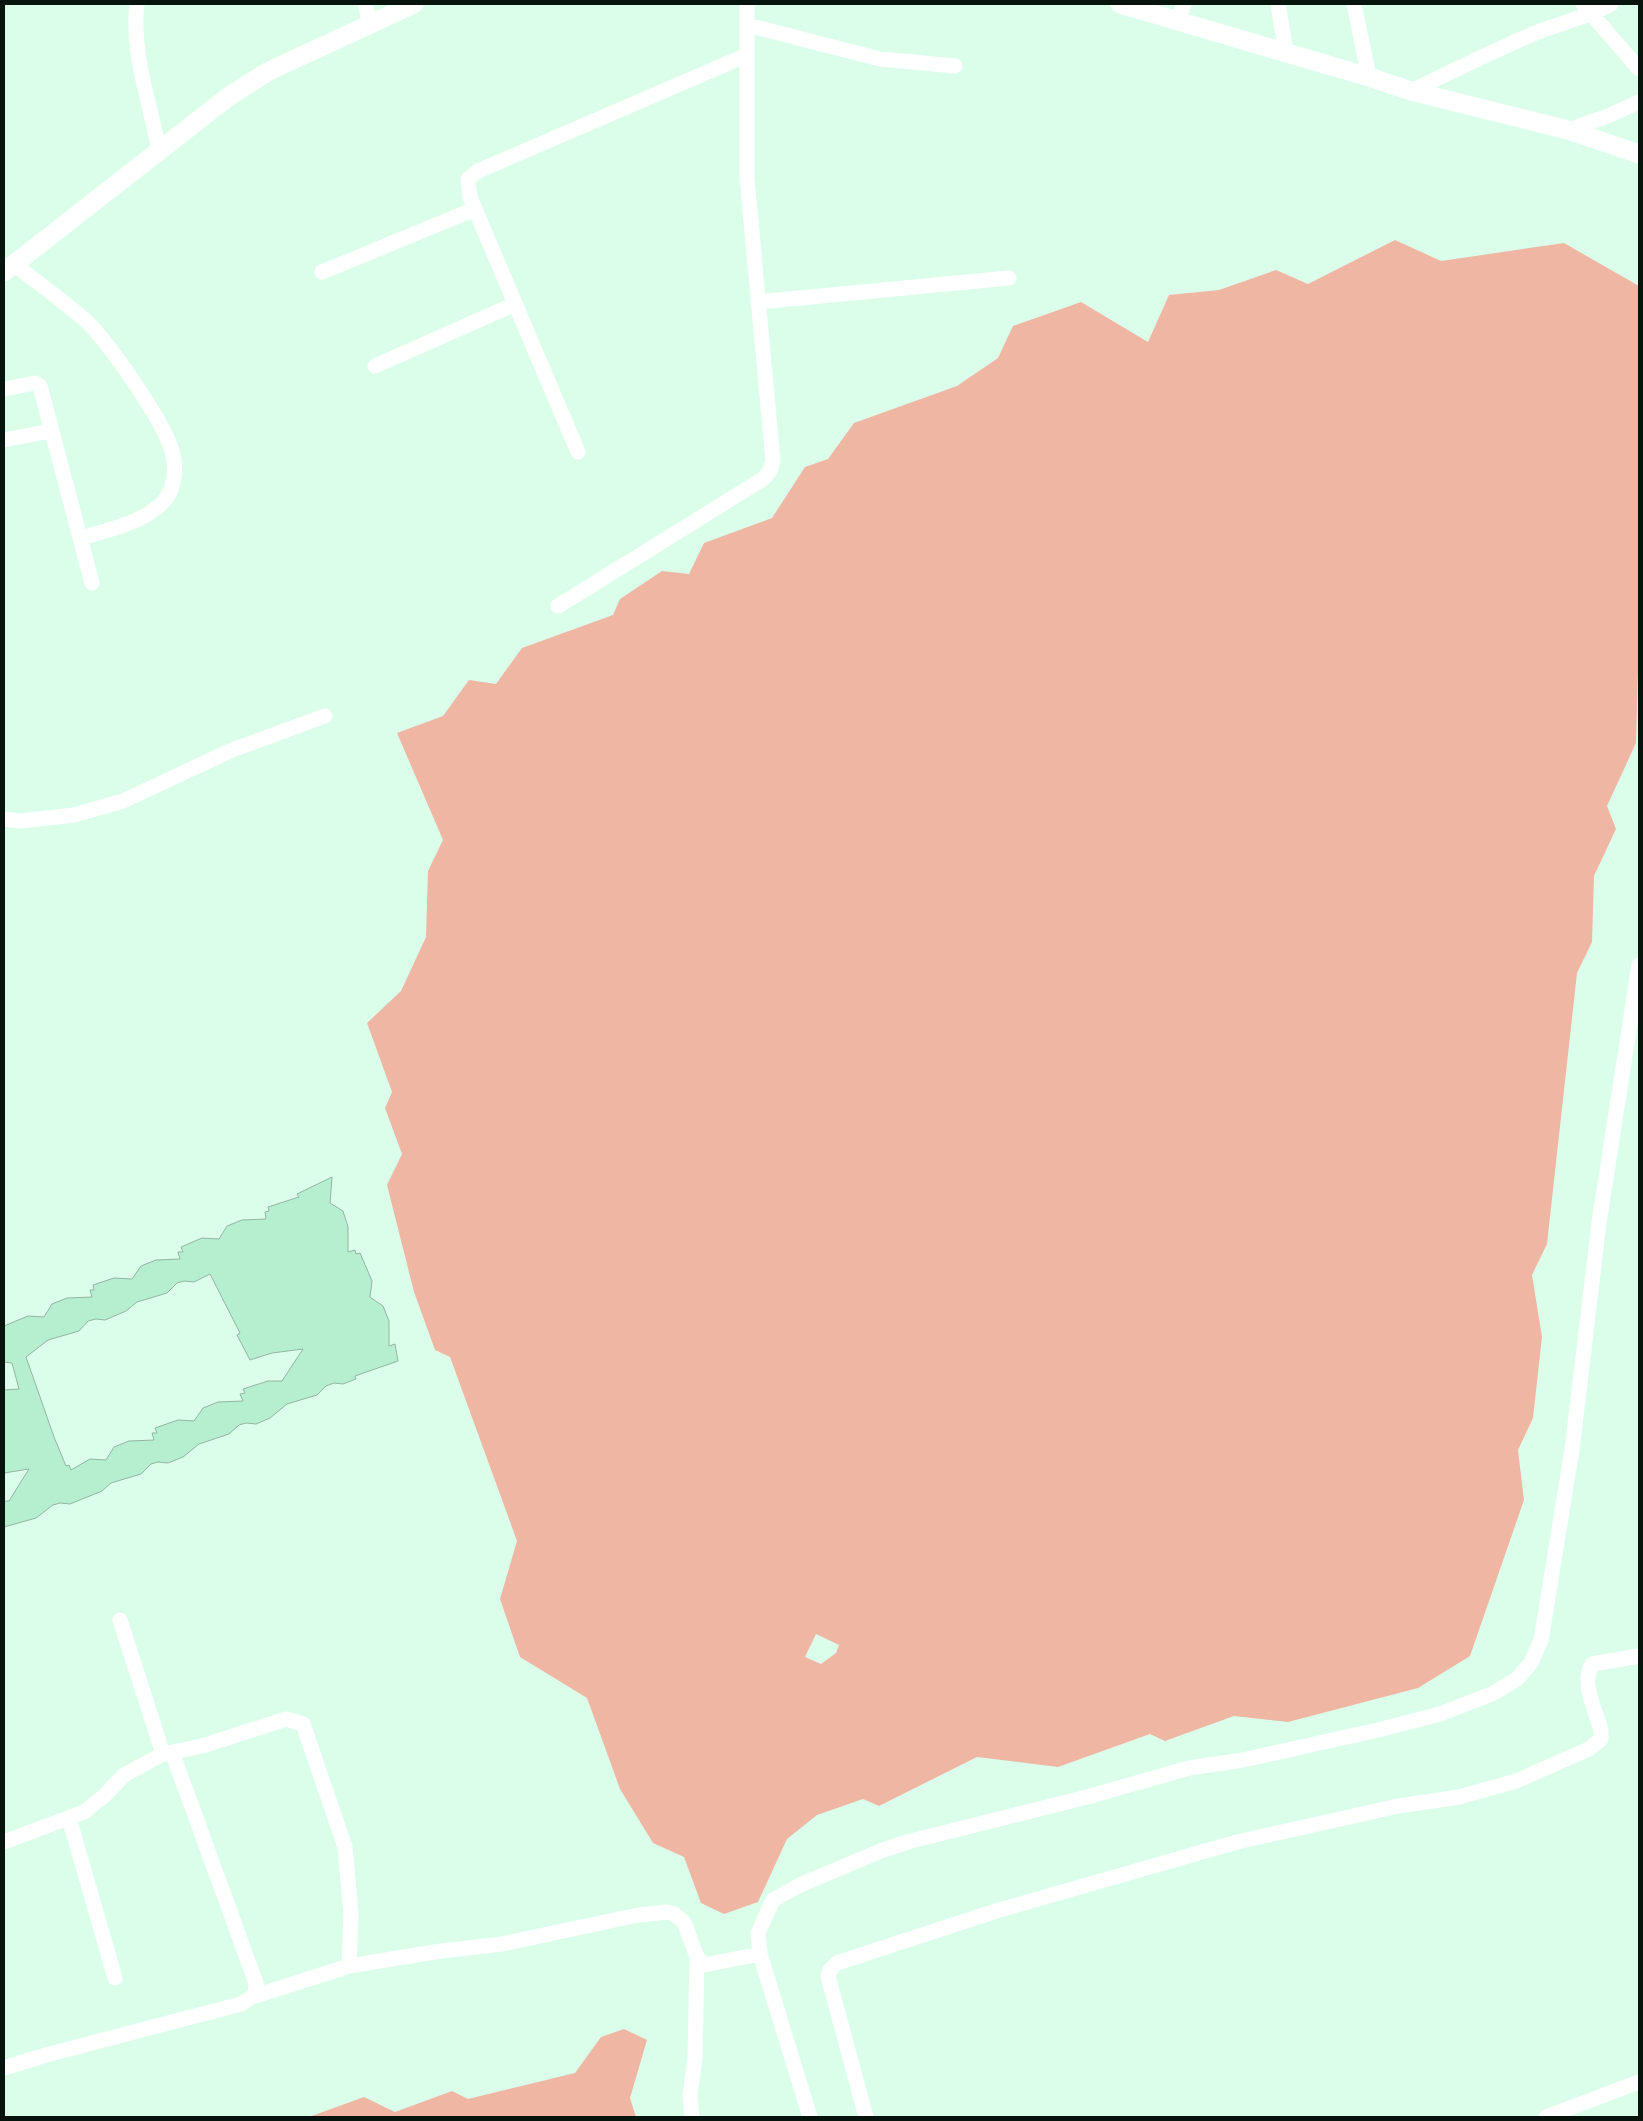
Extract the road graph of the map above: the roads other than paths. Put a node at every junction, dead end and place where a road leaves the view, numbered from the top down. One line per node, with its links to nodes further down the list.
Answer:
1 (137, 4): 21 (street)
2 (365, 4): 11 (street)
3 (414, 4): 11 (street)
4 (747, 4): 12 (street)
5 (1120, 4): 10 (street)
6 (1278, 4): 13 (street)
7 (1354, 4): 17 (street)
8 (1611, 4): 9 (street)
9 (1588, 9): 16 (street); 18 (street)
10 (1181, 12): 13 (street)
11 (370, 24): 21 (street)
12 (747, 25): 14 (street); 15 (street)
13 (1286, 52): 17 (street)
14 (747, 55): 23 (street); 27 (street)
15 (955, 66)
16 (1639, 69)
17 (1369, 77): 18 (street)
18 (1411, 91): 20 (street)
19 (1639, 102): 20 (street)
20 (1568, 130): 22 (street)
21 (159, 150): 24 (street)
22 (1639, 154)
23 (475, 209): 25 (street); 28 (street)
24 (9, 269): 34 (street)
25 (322, 272)
26 (1009, 278): 27 (street)
27 (758, 302): 36 (street)
28 (515, 304): 29 (street); 33 (street)
29 (375, 366)
30 (4, 390): 31 (street)
31 (50, 431): 32 (street); 34 (street)
32 (4, 440)
33 (578, 452)
34 (82, 538): 35 (street)
35 (92, 583)
36 (558, 606)
37 (325, 716): 38 (street)
38 (4, 819)
39 (1639, 965): 45 (street)
40 (120, 1620): 42 (street)
41 (1639, 1656): 54 (street)
42 (167, 1753): 43 (street); 47 (street); 49 (street)
43 (69, 1818): 44 (street); 48 (street)
44 (4, 1842)
45 (760, 1954): 46 (street); 53 (street)
46 (697, 1958): 47 (street); 52 (street)
47 (349, 1966): 49 (street)
48 (115, 1978)
49 (254, 1996): 50 (street)
50 (4, 2068)
51 (1639, 2082): 55 (street)
52 (692, 2117)
53 (810, 2117)
54 (866, 2117)
55 (1546, 2117)

